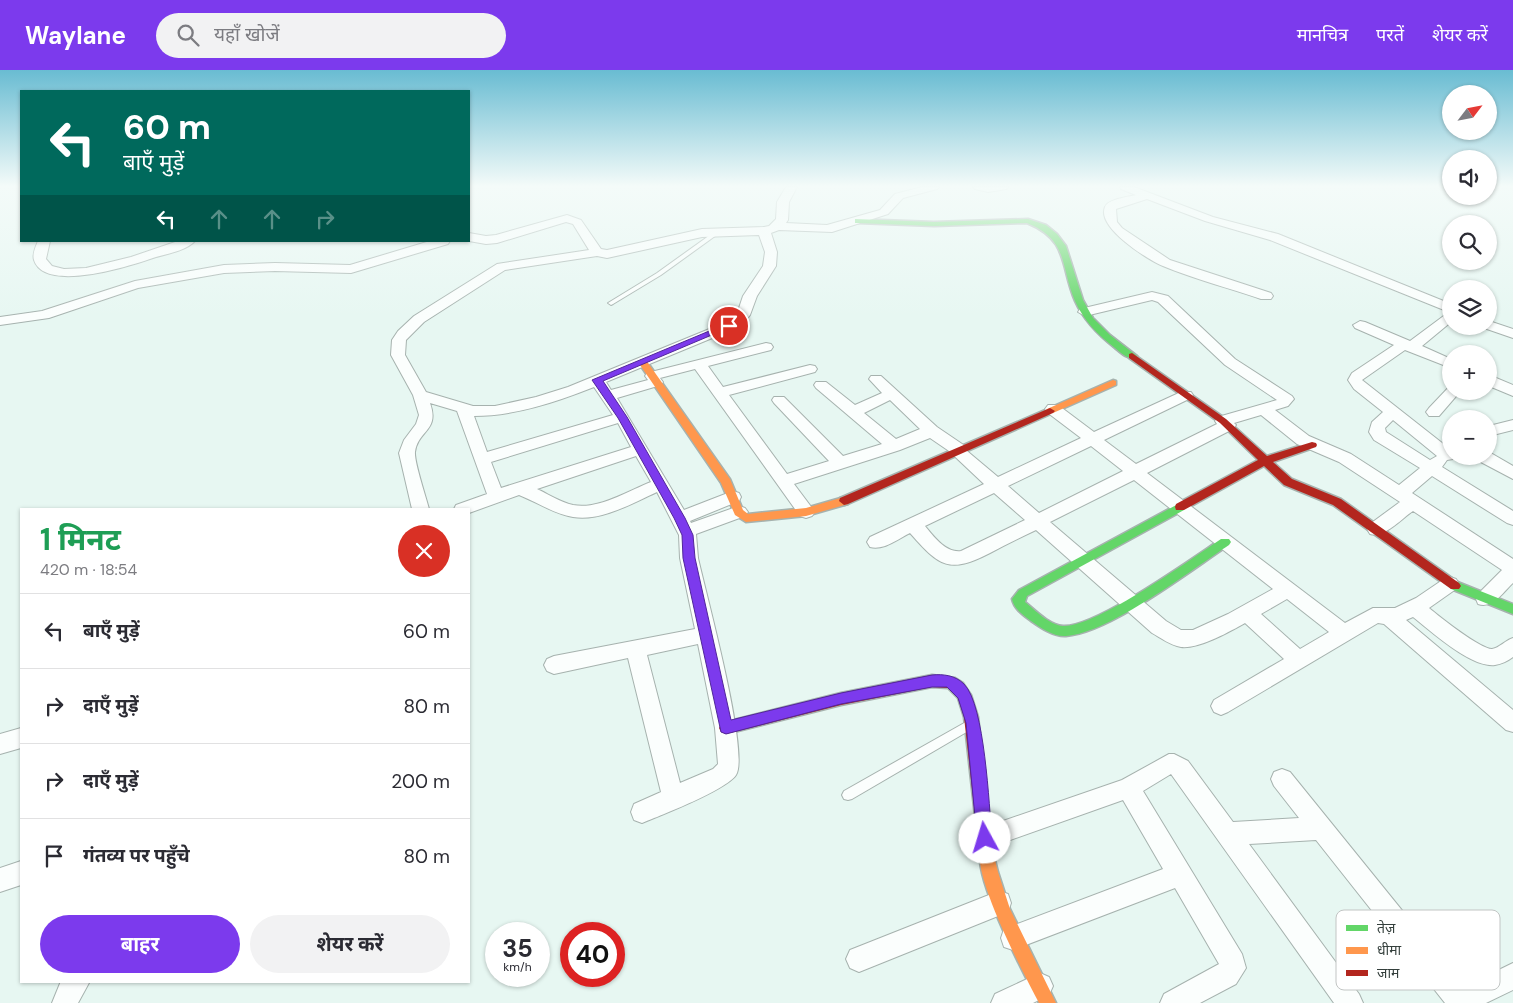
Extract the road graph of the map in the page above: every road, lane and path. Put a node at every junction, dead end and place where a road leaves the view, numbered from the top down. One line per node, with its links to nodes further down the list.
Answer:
1 (523, 231): 9 (street)
2 (583, 231): 13 (street)
3 (719, 231): 4 (street); 13 (street); 15 (lane)
4 (731, 231)
5 (770, 231): 26 (street)
6 (1051, 231): 17 (street)
7 (1118, 231): 14 (street)
8 (1251, 231): 16 (street)
9 (470, 237)
10 (44, 242): 11 (street)
11 (186, 242)
12 (441, 242): 18 (street)
13 (597, 252): 38 (street)
14 (1266, 296)
15 (611, 303)
16 (1442, 305)
17 (1085, 312): 39 (street); 44 (street)
18 (0, 321)
19 (1442, 322): 23 (street)
20 (1360, 325): 23 (street)
21 (1497, 328): 22 (street)
22 (1513, 334)
23 (1408, 346): 25 (street); 47 (street)
24 (766, 347): 27 (street)
25 (1442, 360)
26 (643, 362): 29 (street); 31 (street)
27 (698, 363): 29 (street); 36 (street)
28 (810, 369): 36 (street)
29 (654, 379): 40 (street); 74 (street)
30 (876, 379): 37 (street)
31 (597, 380): 40 (street); 43 (street)
32 (1113, 383): 45 (street)
33 (1497, 384): 35 (street)
34 (821, 385): 46 (street)
35 (1513, 391)
36 (720, 393): 68 (street)
37 (891, 394): 46 (street); 53 (street)
38 (420, 395): 43 (street); 76 (street)
39 (1186, 395): 50 (street); 54 (street)
40 (608, 396): 49 (street)
41 (779, 400): 63 (street)
42 (1445, 400): 48 (street)
43 (463, 408): 60 (street)
44 (1262, 408): 50 (street); 55 (street)
45 (1053, 409): 54 (street); 59 (street)
46 (853, 412): 56 (street)
47 (1392, 412): 57 (street); 65 (street)
48 (1434, 412)
49 (622, 417): 58 (street); 60 (street)
50 (1226, 423): 62 (street); 67 (street)
51 (1513, 425): 52 (street)
52 (1497, 429)
53 (931, 431): 56 (street); 59 (street)
54 (1093, 440): 67 (street); 70 (street)
55 (1312, 445): 62 (street); 73 (street)
56 (894, 446): 63 (street)
57 (1442, 448)
58 (640, 449): 69 (street); 71 (street)
59 (958, 451): 70 (street); 78 (street)
60 (482, 459): 72 (street)
61 (1442, 459): 65 (street)
62 (1266, 460): 75 (street); 83 (street)
63 (840, 463): 68 (street)
64 (1497, 464): 66 (street)
65 (1431, 468): 73 (street); 79 (street)
66 (1513, 473)
67 (1135, 474): 75 (street); 80 (street)
68 (784, 481): 78 (street)
69 (661, 484): 71 (street); 82 (street)
70 (996, 486): 80 (street); 81 (street)
71 (520, 488): 72 (street)
72 (496, 496): 77 (street)
73 (1407, 498): 83 (street); 87 (street)
74 (736, 505): 78 (street); 82 (street)
75 (1179, 507): 85 (street); 86 (street)
76 (421, 508)
77 (465, 508)
78 (806, 512)
79 (1513, 519)
80 (1038, 522): 81 (street); 86 (street)
81 (913, 525): 84 (street)
82 (685, 528): 97 (street)
83 (1376, 528): 88 (street)
84 (876, 542)
85 (1225, 542): 89 (street); 91 (street)
86 (1082, 560): 91 (street); 91 (street)
87 (1513, 569): 90 (street)
88 (1450, 584): 90 (street); 92 (street)
89 (1287, 590): 94 (street); 96 (street)
90 (1485, 599): 93 (street)
91 (1131, 603): 94 (street)
92 (1414, 607): 95 (street); 98 (street)
93 (1513, 609)
94 (1245, 612): 100 (street)
95 (1390, 618): 96 (street); 103 (street)
96 (1344, 633): 100 (street)
97 (705, 635): 99 (street); 105 (street)
98 (1513, 646)
99 (636, 649): 101 (street); 111 (street)
100 (1298, 660): 102 (street)
101 (554, 666)
102 (1221, 706)
103 (1509, 720)
104 (973, 723): 105 (street); 110 (lane); 115 (street)
105 (726, 728): 111 (street)
106 (20, 738): 107 (street)
107 (0, 744)
108 (1282, 779): 113 (street)
109 (1128, 788): 114 (street); 115 (street); 117 (street)
110 (848, 795)
111 (673, 798): 112 (street)
112 (642, 812)
113 (1321, 828): 114 (street); 120 (street)
114 (1227, 834): 126 (street)
115 (985, 838): 119 (street)
116 (20, 873): 118 (street)
117 (1180, 874): 121 (street); 131 (street)
118 (0, 880)
119 (999, 903): 121 (street); 122 (street)
120 (1386, 910)
121 (1012, 938): 130 (street)
122 (859, 959)
123 (1513, 976): 125 (street)
124 (75, 983): 132 (street)
125 (1500, 983)
126 (1336, 984)
127 (1341, 990): 135 (street)
128 (1450, 990): 136 (street)
129 (1486, 990): 136 (street)
130 (1044, 994): 133 (street)
131 (1201, 997): 134 (street)
132 (65, 1003)
133 (1004, 1003)
134 (1173, 1003)
135 (1350, 1003)
136 (1460, 1003)

